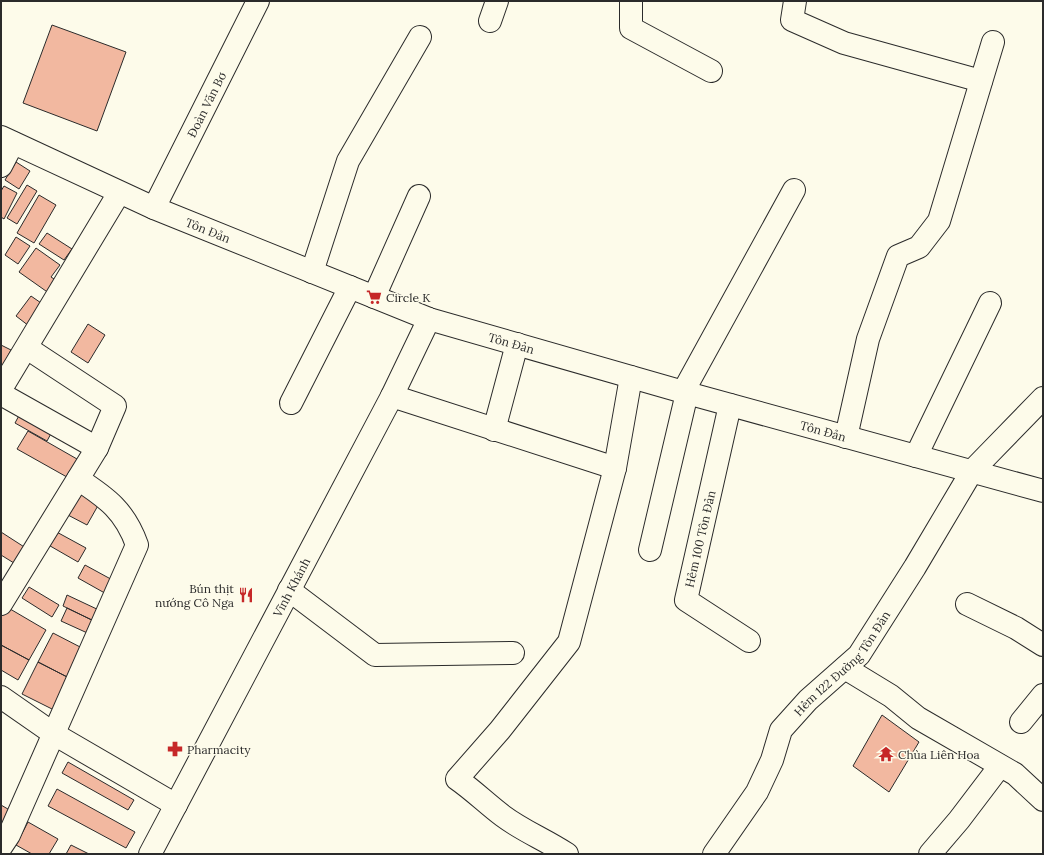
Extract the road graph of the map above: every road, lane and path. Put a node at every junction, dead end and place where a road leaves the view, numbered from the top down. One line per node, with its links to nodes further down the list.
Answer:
1 (258, 1): 15 (street, Đoàn Văn Bơ)
2 (497, 1): 5 (street)
3 (631, 1): 8 (street)
4 (795, 1): 9 (street)
5 (490, 21)
6 (420, 37): 16 (street)
7 (993, 42): 9 (street)
8 (711, 71)
9 (981, 81): 32 (street)
10 (7, 140): 11 (street); 13 (street, Tôn Đản)
11 (1, 166)
12 (794, 190): 25 (street)
13 (119, 193): 15 (street, Tôn Đản); 22 (street)
14 (418, 196): 18 (street)
15 (154, 208): 16 (street, Tôn Đản)
16 (312, 272): 17 (street, Tôn Đản)
17 (350, 287): 18 (street, Tôn Đản); 29 (street)
18 (374, 297): 20 (street, Tôn Đản)
19 (990, 303): 34 (street)
20 (429, 320): 21 (street, Tôn Đản); 27 (street, Vĩnh Khánh)
21 (517, 344): 23 (street, Tôn Đản); 31 (street)
22 (26, 348): 24 (street); 33 (street)
23 (631, 377): 25 (street, Tôn Đản); 35 (street)
24 (1, 389)
25 (685, 392): 30 (street, Tôn Đản); 39 (street)
26 (1, 394): 33 (street)
27 (392, 396): 31 (street); 40 (street, Vĩnh Khánh)
28 (1043, 398): 36 (street, Hẻm 122 Đường Tôn Đản)
29 (291, 403)
30 (730, 405): 32 (street, Tôn Đản); 43 (street, Hẻm 100 Tôn Đản)
31 (494, 430): 35 (street)
32 (846, 437): 34 (street, Tôn Đản)
33 (97, 448): 37 (street)
34 (916, 456): 36 (street, Tôn Đản)
35 (615, 468): 57 (street)
36 (972, 471): 38 (street, Tôn Đản); 46 (street, Hẻm 122 Đường Tôn Đản)
37 (78, 479): 41 (street); 50 (street)
38 (1043, 491)
39 (650, 550)
40 (289, 590): 45 (street); 53 (street, Vĩnh Khánh)
41 (1, 604)
42 (967, 604): 44 (street)
43 (749, 641)
44 (1043, 644)
45 (513, 653)
46 (846, 668): 51 (street); 55 (street, Hẻm 122 Đường Tôn Đản)
47 (1043, 695): 49 (street)
48 (1, 697): 50 (street)
49 (1021, 722)
50 (54, 734): 53 (street); 54 (street)
51 (1000, 766): 52 (street); 58 (street)
52 (1043, 800)
53 (176, 805): 56 (street, Vĩnh Khánh)
54 (1, 847)
55 (717, 853)
56 (150, 854)
57 (567, 854)
58 (930, 854)

